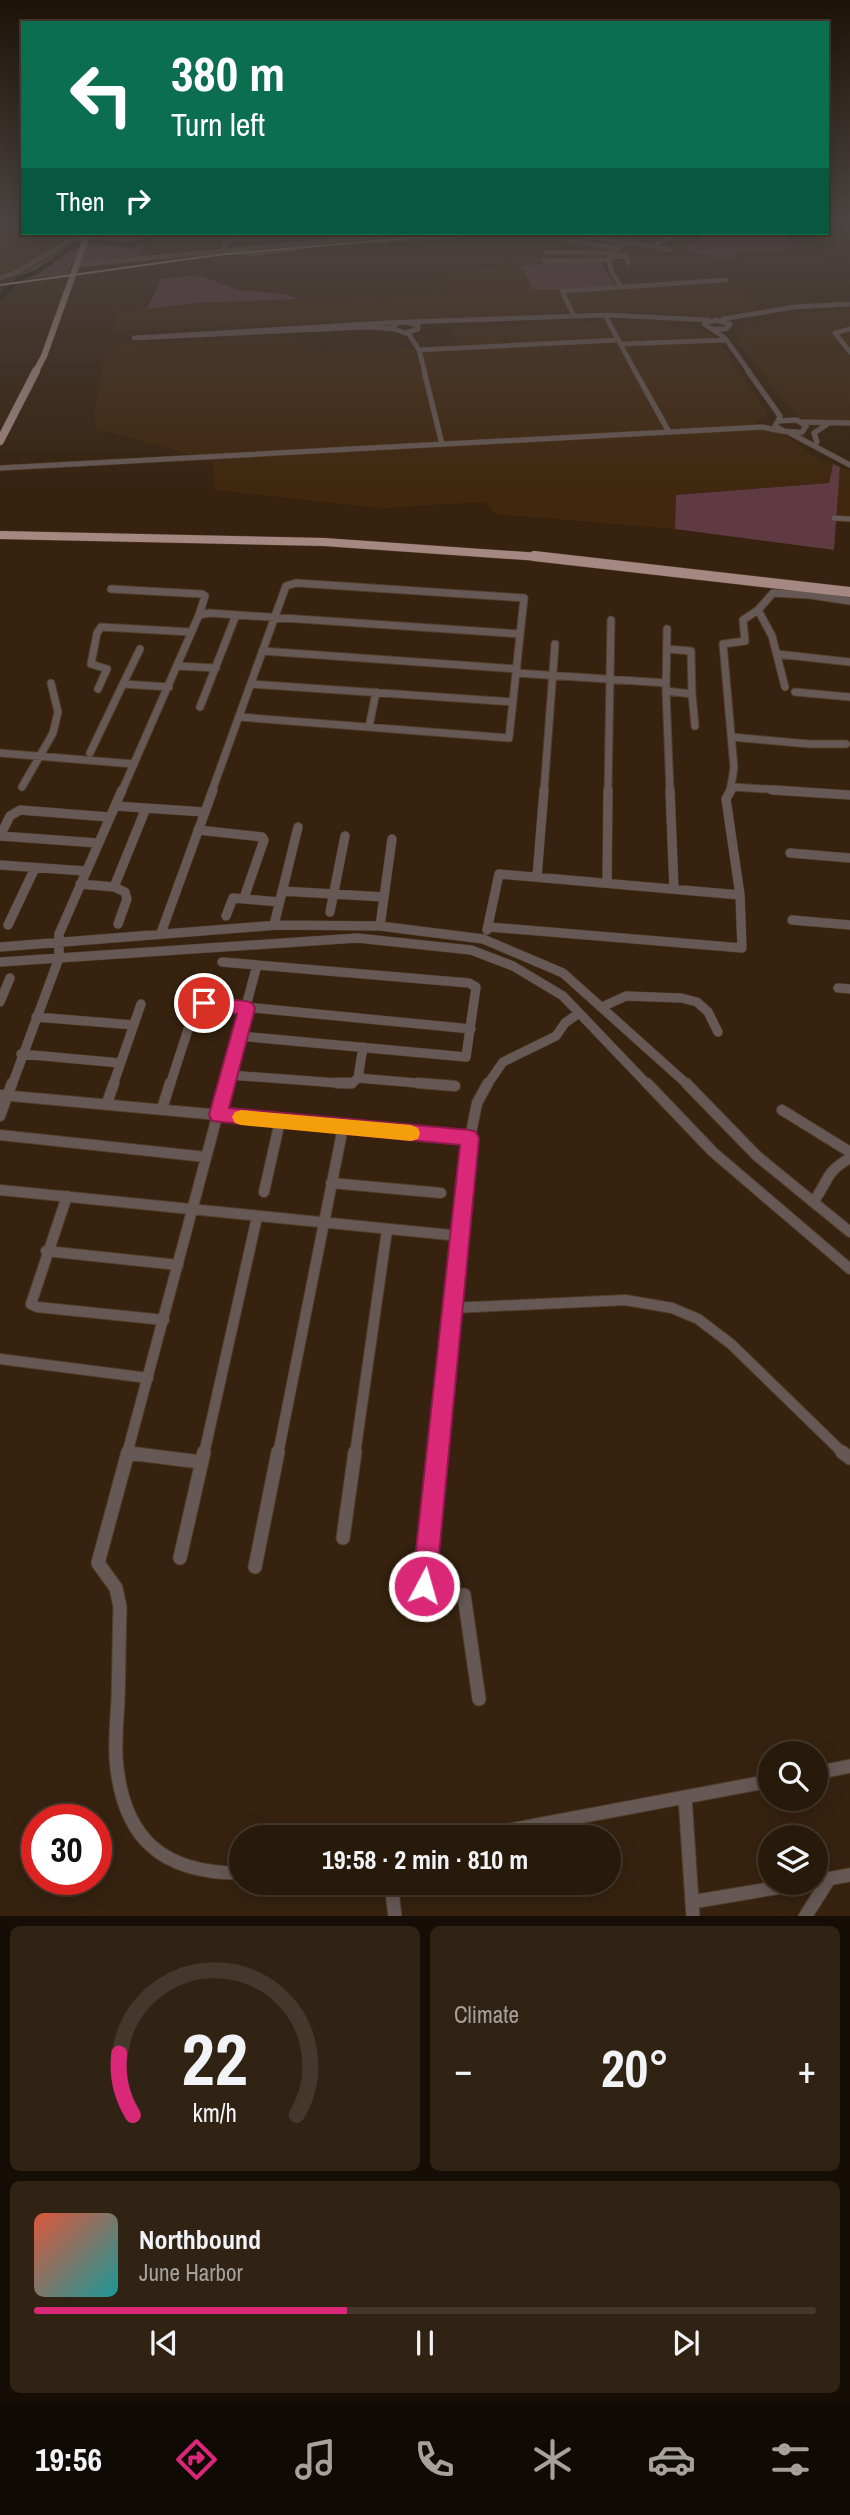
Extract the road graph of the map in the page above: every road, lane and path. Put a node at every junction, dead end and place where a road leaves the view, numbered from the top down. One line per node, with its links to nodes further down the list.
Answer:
1 (59, 313): 30 (main road)
2 (757, 313): 6 (street)
3 (783, 313): 9 (street)
4 (574, 316): 7 (street); 8 (street)
5 (607, 318): 8 (street); 11 (street); 16 (street)
6 (718, 320): 8 (street); 9 (street)
7 (403, 322): 10 (street); 10 (street); 11 (street)
8 (707, 324): 12 (street)
9 (729, 327): 12 (street); 20 (street)
10 (393, 329): 13 (street)
11 (418, 329): 13 (street)
12 (714, 329): 15 (street)
13 (408, 332): 18 (street)
14 (848, 333): 17 (street); 19 (street)
15 (726, 340): 16 (street); 21 (street)
16 (620, 342): 18 (street); 28 (street)
17 (850, 344)
18 (419, 350): 32 (street)
19 (850, 352)
20 (791, 419): 21 (street); 22 (street)
21 (777, 421): 26 (street); 29 (street)
22 (801, 422): 24 (street); 27 (street)
23 (850, 422): 24 (street)
24 (837, 423): 25 (street)
25 (826, 425): 27 (street); 31 (street)
26 (762, 427): 28 (street); 29 (street)
27 (804, 430): 29 (street); 31 (street)
28 (669, 432): 32 (street)
29 (786, 432): 34 (street)
30 (1, 437)
31 (817, 442): 33 (street)
32 (442, 444): 35 (street)
33 (850, 459)
34 (850, 465)
35 (0, 468)
36 (834, 517): 37 (street)
37 (850, 519)
38 (0, 535): 40 (main road)
39 (111, 589): 44 (street)
40 (810, 591): 41 (main road); 42 (street); 43 (street)
41 (850, 592)
42 (850, 601)
43 (758, 610): 55 (street); 78 (street)
44 (200, 615): 45 (street); 49 (street)
45 (236, 615): 46 (street); 58 (street)
46 (274, 618): 50 (street); 50 (street); 54 (street)
47 (611, 620): 61 (street)
48 (667, 629): 53 (street)
49 (191, 632): 57 (street); 68 (street)
50 (520, 634): 59 (street)
51 (555, 644): 60 (street)
52 (140, 649): 63 (street)
53 (667, 649): 66 (street); 71 (street)
54 (262, 652): 59 (street); 64 (street)
55 (777, 654): 56 (street); 67 (street)
56 (850, 662)
57 (178, 666): 58 (street); 65 (street)
58 (216, 668): 74 (street)
59 (516, 671): 60 (street); 73 (street)
60 (553, 675): 61 (street); 102 (street)
61 (610, 679): 66 (street); 103 (street)
62 (51, 683): 82 (street)
63 (123, 684): 65 (street); 81 (street)
64 (251, 684): 69 (street); 75 (street)
65 (169, 687): 83 (street)
66 (666, 687): 71 (street); 106 (street)
67 (785, 687)
68 (98, 689)
69 (376, 692): 73 (street); 77 (street)
70 (795, 692): 72 (street)
71 (692, 694): 76 (street)
72 (850, 697)
73 (513, 702): 77 (street)
74 (200, 707)
75 (239, 717): 77 (street); 89 (street)
76 (695, 726)
77 (369, 727)
78 (732, 737): 79 (street); 85 (street)
79 (846, 744)
80 (0, 753): 82 (street)
81 (90, 753)
82 (38, 756): 83 (street); 84 (street)
83 (134, 764): 87 (street)
84 (22, 787)
85 (733, 787): 86 (street); 109 (street)
86 (850, 795)
87 (115, 806): 88 (street); 90 (street)
88 (146, 808): 89 (street); 105 (street)
89 (204, 813): 92 (street)
90 (109, 817): 94 (street); 96 (street)
91 (298, 827): 107 (street)
92 (198, 830): 111 (street); 122 (street)
93 (345, 835): 108 (street)
94 (0, 836): 96 (street)
95 (392, 839): 110 (street)
96 (98, 843): 101 (street)
97 (790, 853): 98 (street)
98 (850, 858)
99 (0, 865): 100 (street)
100 (35, 868): 101 (street); 117 (street)
101 (85, 871): 104 (street)
102 (537, 877): 103 (street); 121 (street)
103 (607, 883): 106 (street)
104 (80, 884): 105 (street); 124 (street)
105 (114, 887): 116 (street)
106 (674, 889): 109 (street)
107 (282, 891): 108 (street); 112 (street)
108 (334, 895): 110 (street); 113 (street)
109 (740, 895): 121 (street)
110 (384, 897): 120 (street)
111 (244, 898): 112 (street); 114 (street)
112 (279, 902): 118 (street)
113 (330, 912)
114 (226, 916)
115 (792, 920): 119 (street)
116 (118, 924)
117 (8, 925)
118 (274, 925): 120 (street); 122 (street)
119 (850, 925)
120 (380, 926): 123 (street)
121 (489, 927): 123 (street)
122 (161, 933): 124 (street)
123 (482, 939): 126 (street); 136 (street)
124 (61, 941): 125 (street); 127 (street)
125 (0, 947)
126 (471, 950): 127 (street); 138 (street)
127 (59, 958): 128 (street); 139 (street)
128 (0, 962)
129 (222, 962): 130 (street)
130 (257, 965): 137 (street); 141 (street)
131 (10, 978): 134 (street)
132 (838, 988): 133 (street)
133 (850, 989)
134 (0, 1002)
135 (141, 1003): 140 (street)
136 (602, 1007): 142 (street); 168 (street)
137 (246, 1008): 141 (street); 143 (street); 152 (street)
138 (579, 1013): 159 (street); 177 (street)
139 (36, 1017): 140 (street); 145 (street)
140 (134, 1025): 146 (street)
141 (471, 1029): 144 (street)
142 (718, 1032)
143 (239, 1036): 144 (street); 147 (street)
144 (363, 1047): 148 (street)
145 (21, 1054): 146 (street); 150 (street)
146 (120, 1063): 151 (street)
147 (229, 1075): 148 (street); 154 (street)
148 (358, 1078): 149 (street)
149 (455, 1086)
150 (3, 1094): 151 (street); 155 (street)
151 (107, 1103): 152 (street)
152 (162, 1109): 154 (street)
153 (782, 1110): 160 (street)
154 (218, 1115): 156 (street); 161 (street)
155 (0, 1116)
156 (280, 1121): 157 (street); 165 (street)
157 (343, 1127): 159 (street); 163 (street)
158 (0, 1135): 161 (street)
159 (470, 1138): 174 (street)
160 (850, 1152)
161 (206, 1157): 169 (street)
162 (850, 1158): 168 (street)
163 (331, 1183): 166 (street); 171 (street)
164 (0, 1190): 167 (street)
165 (264, 1192)
166 (441, 1193)
167 (67, 1196): 169 (street); 175 (street)
168 (813, 1202): 173 (street)
169 (191, 1210): 170 (street); 176 (street)
170 (257, 1217): 171 (street); 184 (street)
171 (322, 1224): 172 (street); 187 (street)
172 (387, 1230): 174 (street); 185 (street)
173 (850, 1232)
174 (460, 1236): 178 (street)
175 (46, 1251): 176 (street); 179 (street)
176 (178, 1265): 179 (street)
177 (850, 1269)
178 (453, 1308): 183 (street); 188 (street)
179 (164, 1320): 181 (street)
180 (0, 1359): 181 (street)
181 (148, 1378): 182 (street)
182 (129, 1453): 184 (street); 194 (street)
183 (850, 1458)
184 (200, 1462): 186 (street)
185 (343, 1538)
186 (180, 1558)
187 (255, 1567)
188 (479, 1699)
189 (850, 1766): 190 (street)
190 (828, 1771)
191 (758, 1783): 192 (street)
192 (685, 1797): 193 (street); 200 (street)
193 (536, 1825)
194 (229, 1874)
195 (850, 1875): 196 (street)
196 (828, 1879)
197 (758, 1894): 200 (street)
198 (392, 1895): 201 (street)
199 (815, 1895): 202 (street)
200 (693, 1909)
201 (395, 1916)
202 (805, 1916)

